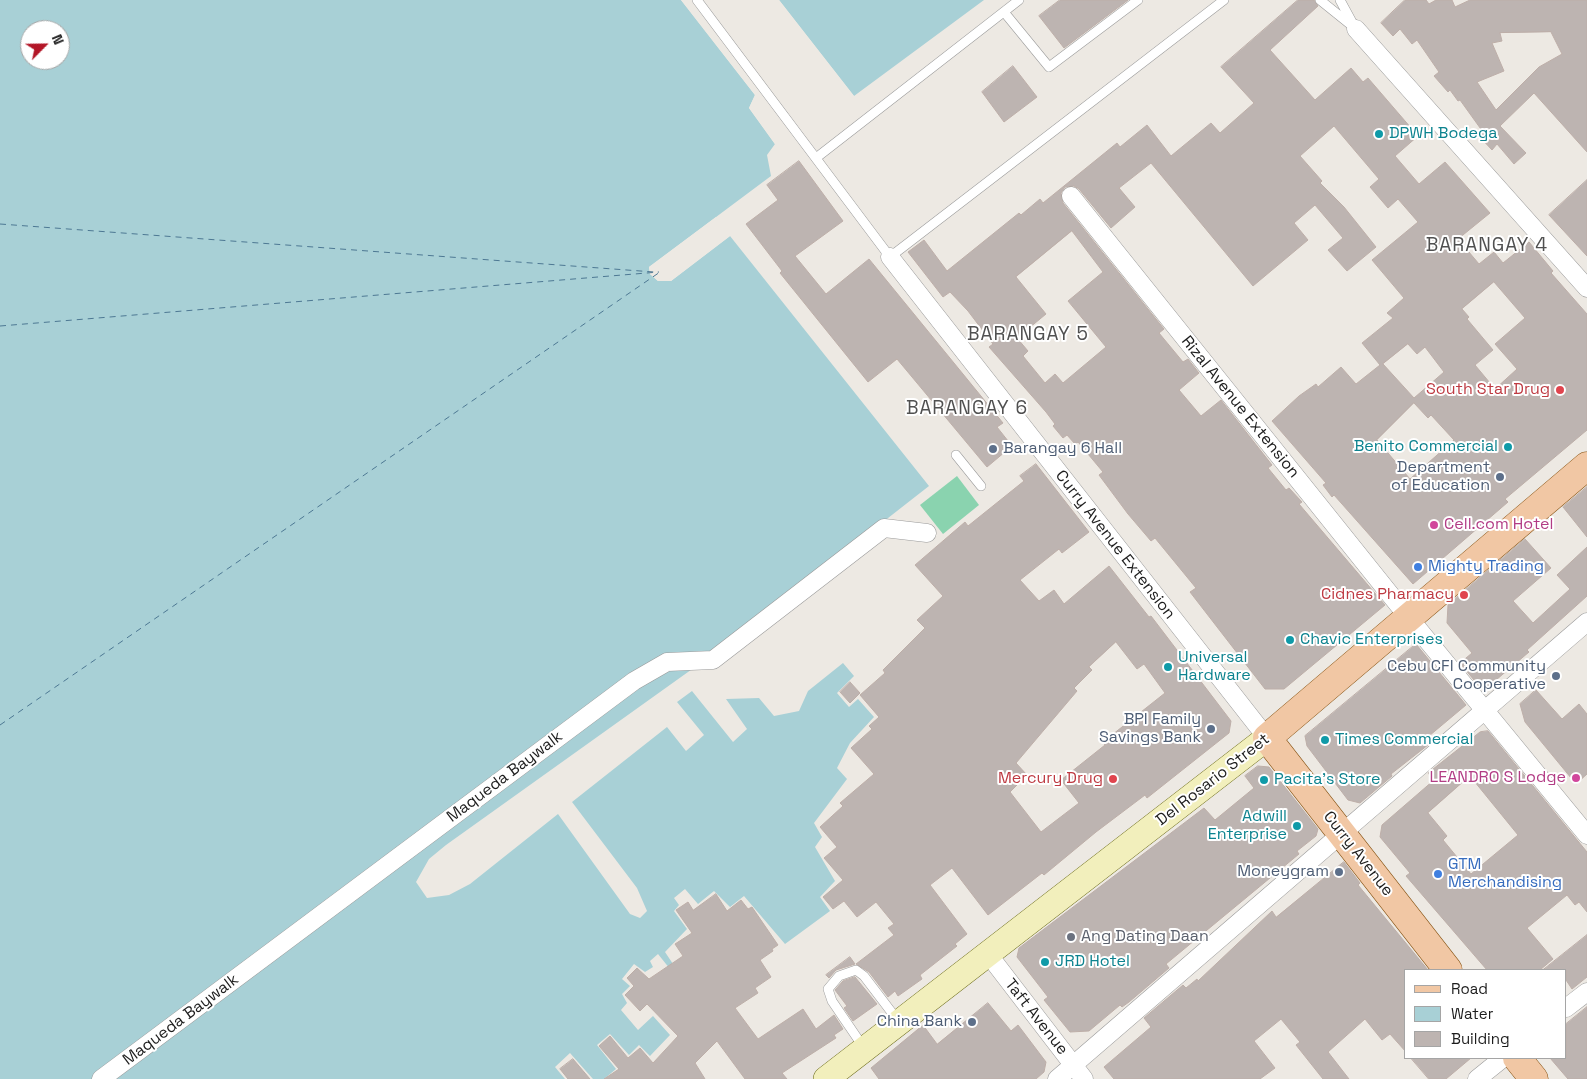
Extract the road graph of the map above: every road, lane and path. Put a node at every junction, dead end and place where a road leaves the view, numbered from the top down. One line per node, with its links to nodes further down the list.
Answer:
1 (697, 0): 9 (lane)
2 (1020, 0): 7 (lane)
3 (1138, 0): 7 (lane)
4 (1224, 0): 11 (lane)
5 (1320, 0): 8 (lane)
6 (1340, 0): 8 (lane)
7 (1004, 12): 9 (lane)
8 (1356, 29): 12 (street)
9 (816, 158): 11 (lane)
10 (1071, 196): 17 (street, Rizal Avenue Extension)
11 (890, 257): 20 (street, Curry Avenue Extension)
12 (1587, 288)
13 (956, 455): 15 (lane)
14 (1587, 466): 17 (main road, Del Rosario Street)
15 (981, 486)
16 (927, 533): 33 (street, Maqueda Baywalk)
17 (1409, 618): 19 (street, Rizal Avenue Extension); 20 (main road, Del Rosario Street)
18 (1587, 622): 19 (street)
19 (1486, 710): 21 (street, Rizal Avenue Extension); 22 (street)
20 (1267, 738): 22 (main road, Curry Avenue); 24 (street, Del Rosario Street)
21 (1581, 816): 23 (street, Rizal Avenue Extension)
22 (1343, 835): 25 (main road, Curry Avenue); 32 (street)
23 (1587, 835)
24 (988, 954): 28 (street, Del Rosario Street); 32 (street, Taft Avenue)
25 (1447, 969)
26 (1587, 992): 27 (street)
27 (1567, 1007)
28 (899, 1022): 29 (street, Del Rosario Street); 29 (lane)
29 (865, 1049): 34 (street, Del Rosario Street)
30 (1502, 1059): 37 (street)
31 (1517, 1059): 38 (main road)
32 (1073, 1065): 35 (street); 36 (street, Taft Avenue)
33 (101, 1079)
34 (826, 1079)
35 (1057, 1079)
36 (1084, 1079)
37 (1477, 1079)
38 (1534, 1079)

